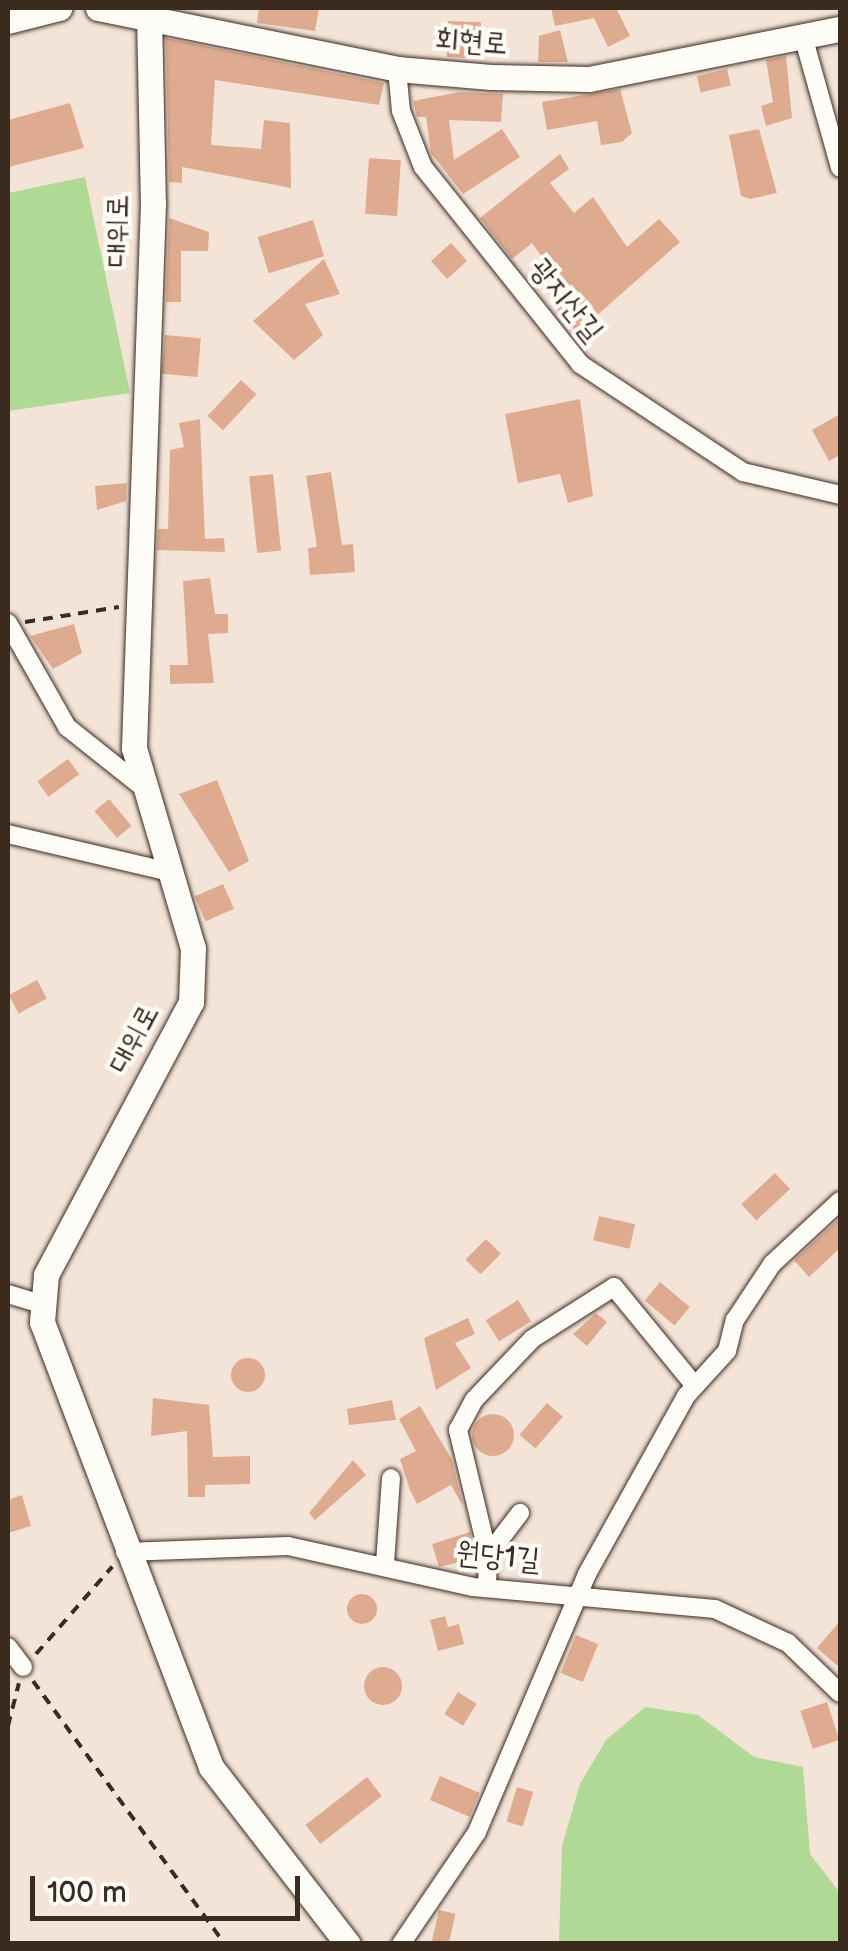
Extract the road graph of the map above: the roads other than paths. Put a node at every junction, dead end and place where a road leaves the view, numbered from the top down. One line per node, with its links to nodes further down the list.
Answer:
1 (54, 8): 4 (street)
2 (98, 8): 3 (street, 회현로)
3 (148, 16): 7 (street, 회현로); 11 (street, 대위로)
4 (8, 22)
5 (840, 29): 6 (street, 회현로)
6 (803, 36): 7 (street, 회현로); 8 (street)
7 (398, 69): 9 (street, 광지산길)
8 (840, 168)
9 (840, 495)
10 (8, 624): 11 (street)
11 (140, 785): 13 (street, 대위로)
12 (8, 834): 13 (street)
13 (170, 872): 16 (street, 대위로)
14 (840, 1201): 17 (street)
15 (8, 1294): 16 (street)
16 (43, 1305): 20 (street)
17 (695, 1386): 21 (street); 24 (street)
18 (391, 1478): 22 (street)
19 (520, 1513): 21 (street)
20 (125, 1552): 22 (street, 원당1길); 28 (street)
21 (488, 1555): 23 (street)
22 (384, 1564): 23 (street, 원당1길)
23 (487, 1586): 24 (street, 원당1길)
24 (581, 1592): 27 (street, 원당1길); 29 (street)
25 (8, 1647): 26 (street)
26 (24, 1667)
27 (840, 1693)
28 (348, 1944)
29 (401, 1944)

